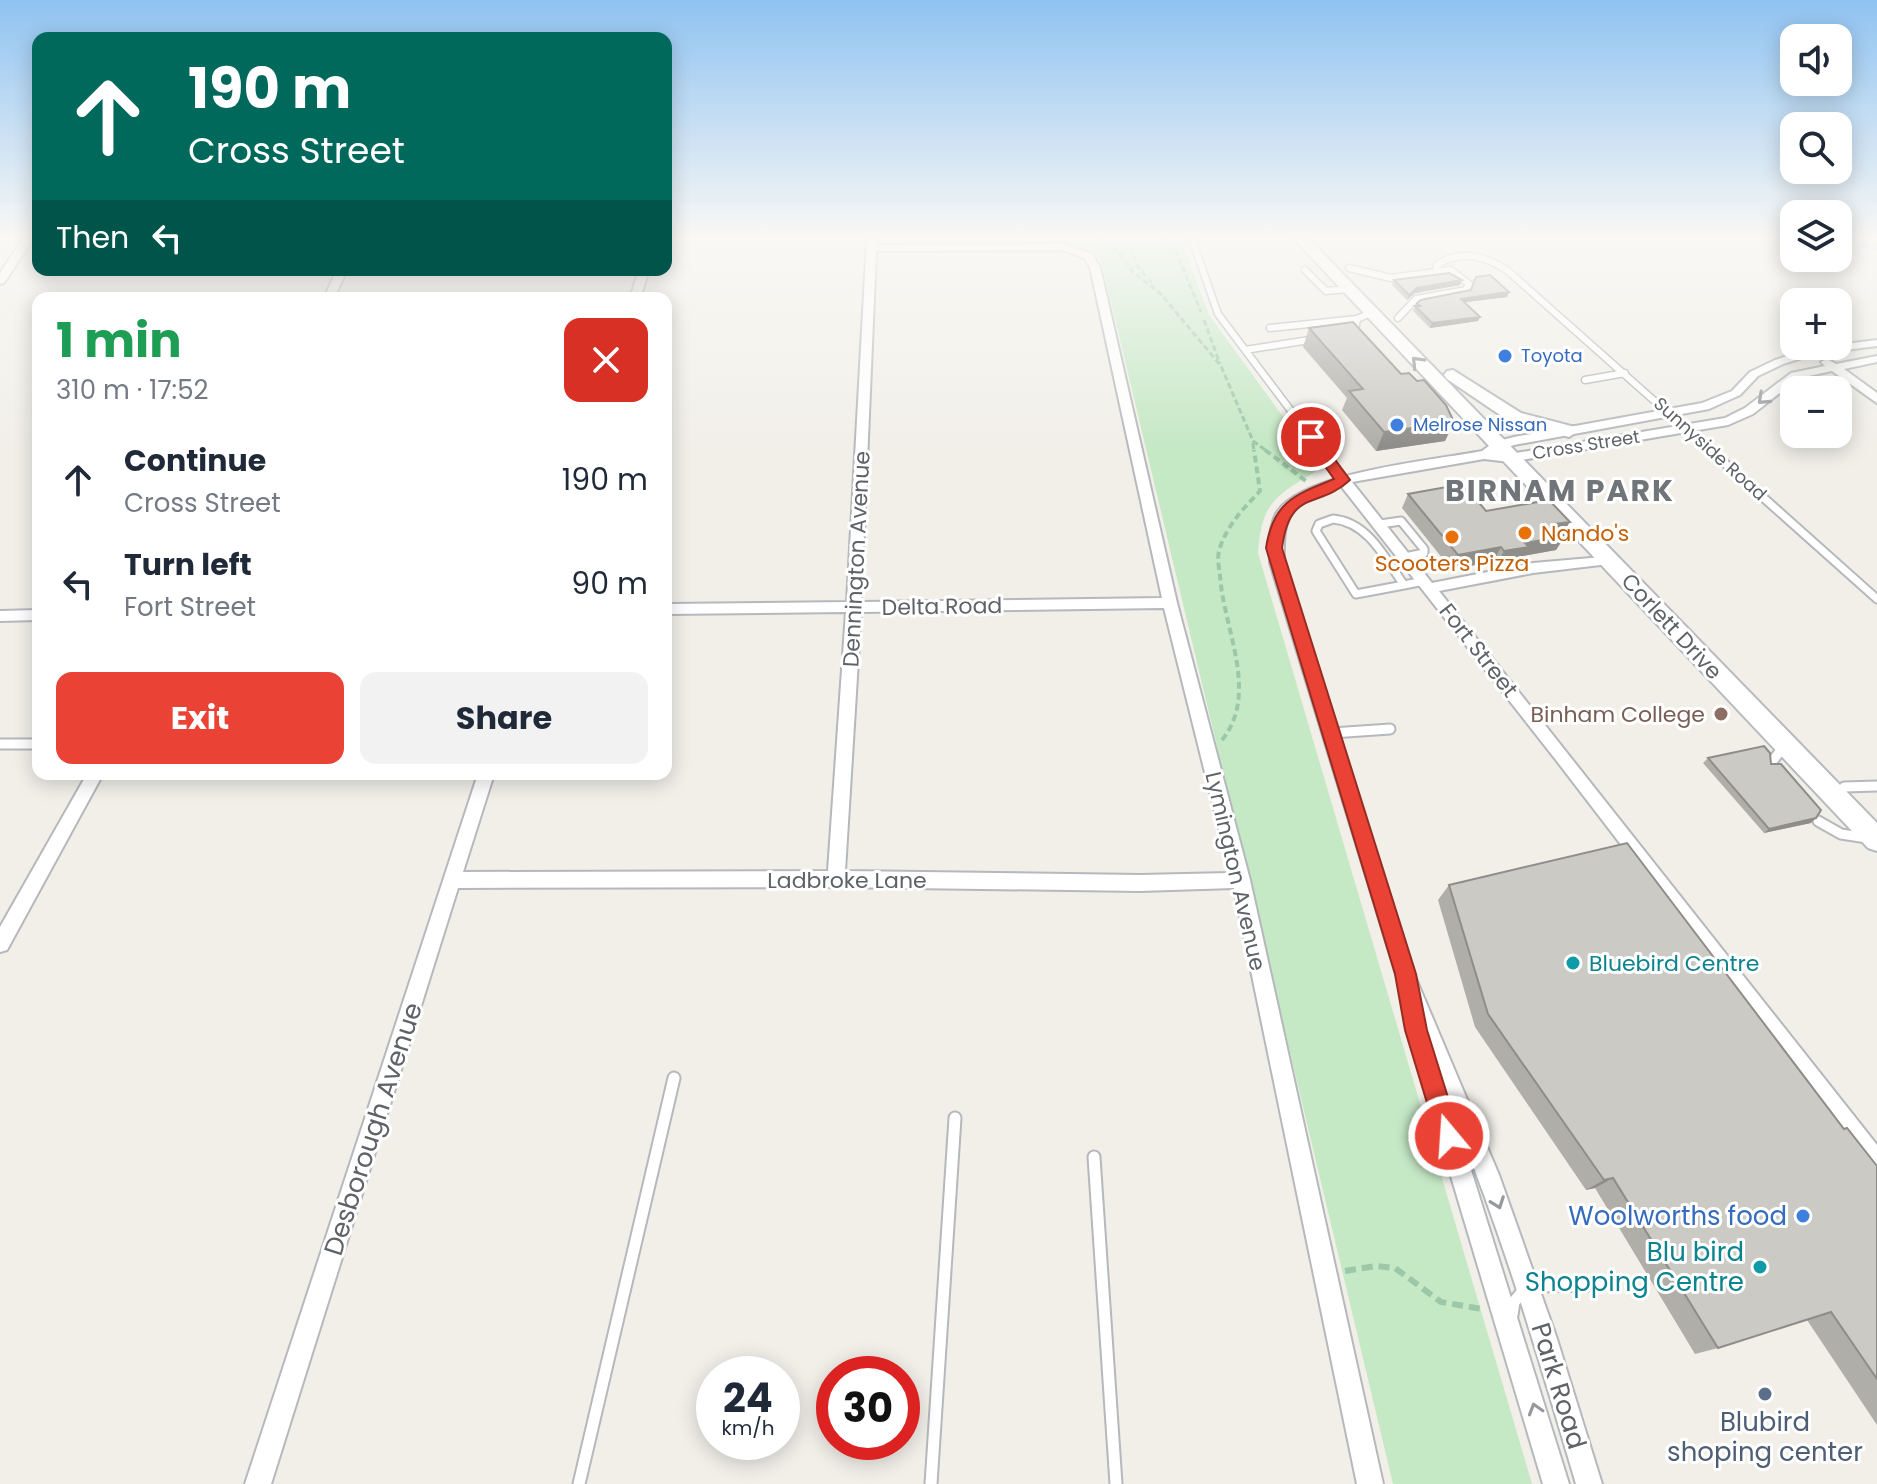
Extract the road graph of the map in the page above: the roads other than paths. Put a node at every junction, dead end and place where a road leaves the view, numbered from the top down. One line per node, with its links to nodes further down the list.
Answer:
1 (869, 308): 37 (street, Dennington Avenue)
2 (1106, 308): 35 (street, Lymington Avenue)
3 (1216, 308): 17 (lane, Fort Street)
4 (1359, 308): 8 (main road, Corlett Drive)
5 (1388, 308): 9 (main road, Corlett Drive)
6 (1407, 308): 9 (lane)
7 (1550, 308): 22 (lane, Sunnyside Road)
8 (1364, 316): 10 (lane); 11 (lane); 24 (main road, Corlett Drive, one-way to 8)
9 (1398, 318): 24 (main road, Corlett Drive)
10 (1270, 328)
11 (1355, 333): 12 (lane); 15 (lane)
12 (1340, 335)
13 (1324, 338): 17 (lane)
14 (1877, 343): 16 (street, Cross Street)
15 (1366, 344)
16 (1852, 346)
17 (1245, 350): 30 (lane, Fort Street)
18 (1877, 359): 21 (street, Cross Street)
19 (1787, 360): 26 (street, Cross Street)
20 (1823, 360): 21 (street)
21 (1831, 366): 25 (street); 27 (street, Cross Street, one-way to 27)
22 (1625, 373): 23 (lane); 26 (lane, Sunnyside Road)
23 (1585, 380)
24 (1444, 385): 28 (main road); 29 (main road, Corlett Drive)
25 (1877, 399)
26 (1669, 412): 27 (lane, Sunnyside Road); 28 (street, Cross Street)
27 (1687, 429): 29 (street, Cross Street); 34 (lane, Sunnyside Road)
28 (1569, 431): 29 (street, Cross Street)
29 (1507, 450): 30 (street, Cross Street); 31 (main road, Corlett Drive); 48 (main road, Corlett Drive)
30 (1343, 480): 32 (street, Fort Street); 36 (street, Cross Street)
31 (1609, 559): 32 (street); 50 (main road, Corlett Drive)
32 (1427, 584): 33 (lane); 59 (street, Fort Street)
33 (1404, 585): 33 (lane)
34 (1877, 599)
35 (1170, 603): 37 (street, Delta Road); 53 (street, Lymington Avenue)
36 (1291, 604): 42 (street, Park Road)
37 (854, 607): 38 (street, Delta Road); 51 (street, Dennington Avenue)
38 (672, 609)
39 (32, 615): 40 (street)
40 (0, 616)
41 (1390, 729): 42 (lane)
42 (1332, 733): 55 (street, Park Road)
43 (0, 744): 44 (lane)
44 (32, 744)
45 (92, 780): 54 (street)
46 (484, 780): 52 (street, Desborough Avenue)
47 (1877, 786): 48 (lane)
48 (1844, 787): 50 (main road, Corlett Drive)
49 (1818, 821): 50 (lane)
50 (1876, 833)
51 (836, 879): 52 (street, Ladbroke Lane); 53 (street, Ladbroke Lane)
52 (454, 880): 63 (street, Desborough Avenue)
53 (1241, 880): 67 (street, Lymington Avenue)
54 (0, 944)
55 (1426, 1042): 61 (street, Park Road, one-way to 61); 62 (street, Park Road)
56 (674, 1078): 64 (lane)
57 (955, 1118): 65 (lane)
58 (1094, 1157): 66 (lane)
59 (1877, 1162)
60 (1600, 1285): 61 (lane)
61 (1527, 1286): 62 (lane); 69 (street, Park Road)
62 (1507, 1319): 68 (street, Park Road, one-way to 62)
63 (258, 1484)
64 (579, 1484)
65 (931, 1484)
66 (1116, 1484)
67 (1370, 1484)
68 (1556, 1484)
69 (1589, 1484)

